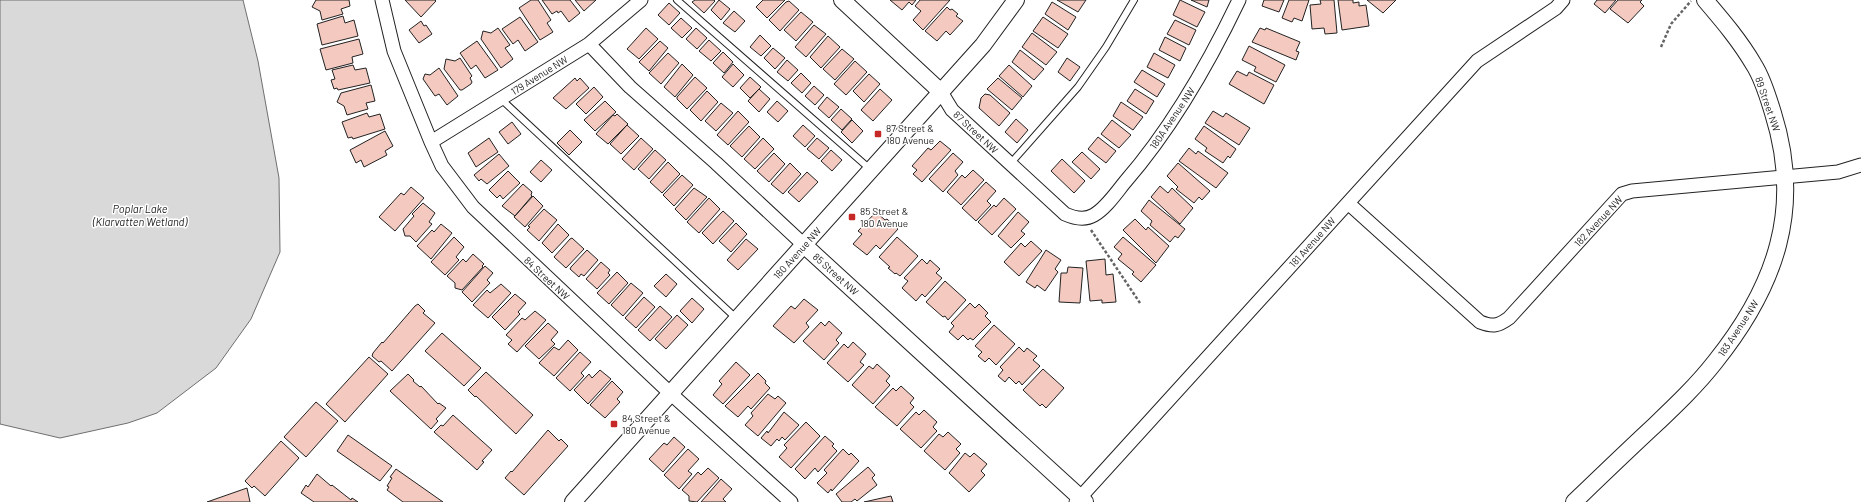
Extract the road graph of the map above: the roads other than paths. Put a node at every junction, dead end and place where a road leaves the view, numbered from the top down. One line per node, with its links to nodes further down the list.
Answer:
1 (382, 0): 13 (street, 84 Street NW)
2 (641, 0): 10 (street, 179 Avenue NW)
3 (677, 0): 16 (lane)
4 (842, 0): 11 (street, 87 Street NW)
5 (1016, 0): 11 (street, 180 Avenue NW)
6 (1134, 0): 14 (lane)
7 (1239, 0): 19 (street, 180A Avenue NW)
8 (1563, 0): 18 (street, 181 Avenue NW)
9 (1705, 0): 17 (street, 89 Street NW)
10 (589, 44): 12 (street, 179 Avenue NW); 20 (street, 85 Street NW)
11 (941, 92): 14 (street, 87 Street NW); 16 (street, 180 Avenue NW)
12 (501, 99): 13 (street, 179 Avenue NW); 21 (lane)
13 (431, 142): 22 (street, 84 Street NW)
14 (1010, 164): 19 (street, 87 Street NW)
15 (1861, 165): 17 (street)
16 (871, 170): 20 (street, 180 Avenue NW)
17 (1785, 176): 18 (street, 182 Avenue NW); 26 (street, 183 Avenue NW)
18 (1348, 203): 23 (street, 181 Avenue NW)
19 (1084, 219)
20 (804, 245): 21 (street, 180 Avenue NW); 23 (street, 85 Street NW)
21 (736, 319): 22 (street, 180 Avenue NW)
22 (670, 393): 24 (street, 180 Avenue NW); 25 (street, 84 Street NW)
23 (1080, 500)
24 (573, 502)
25 (791, 502)
26 (1574, 502)

